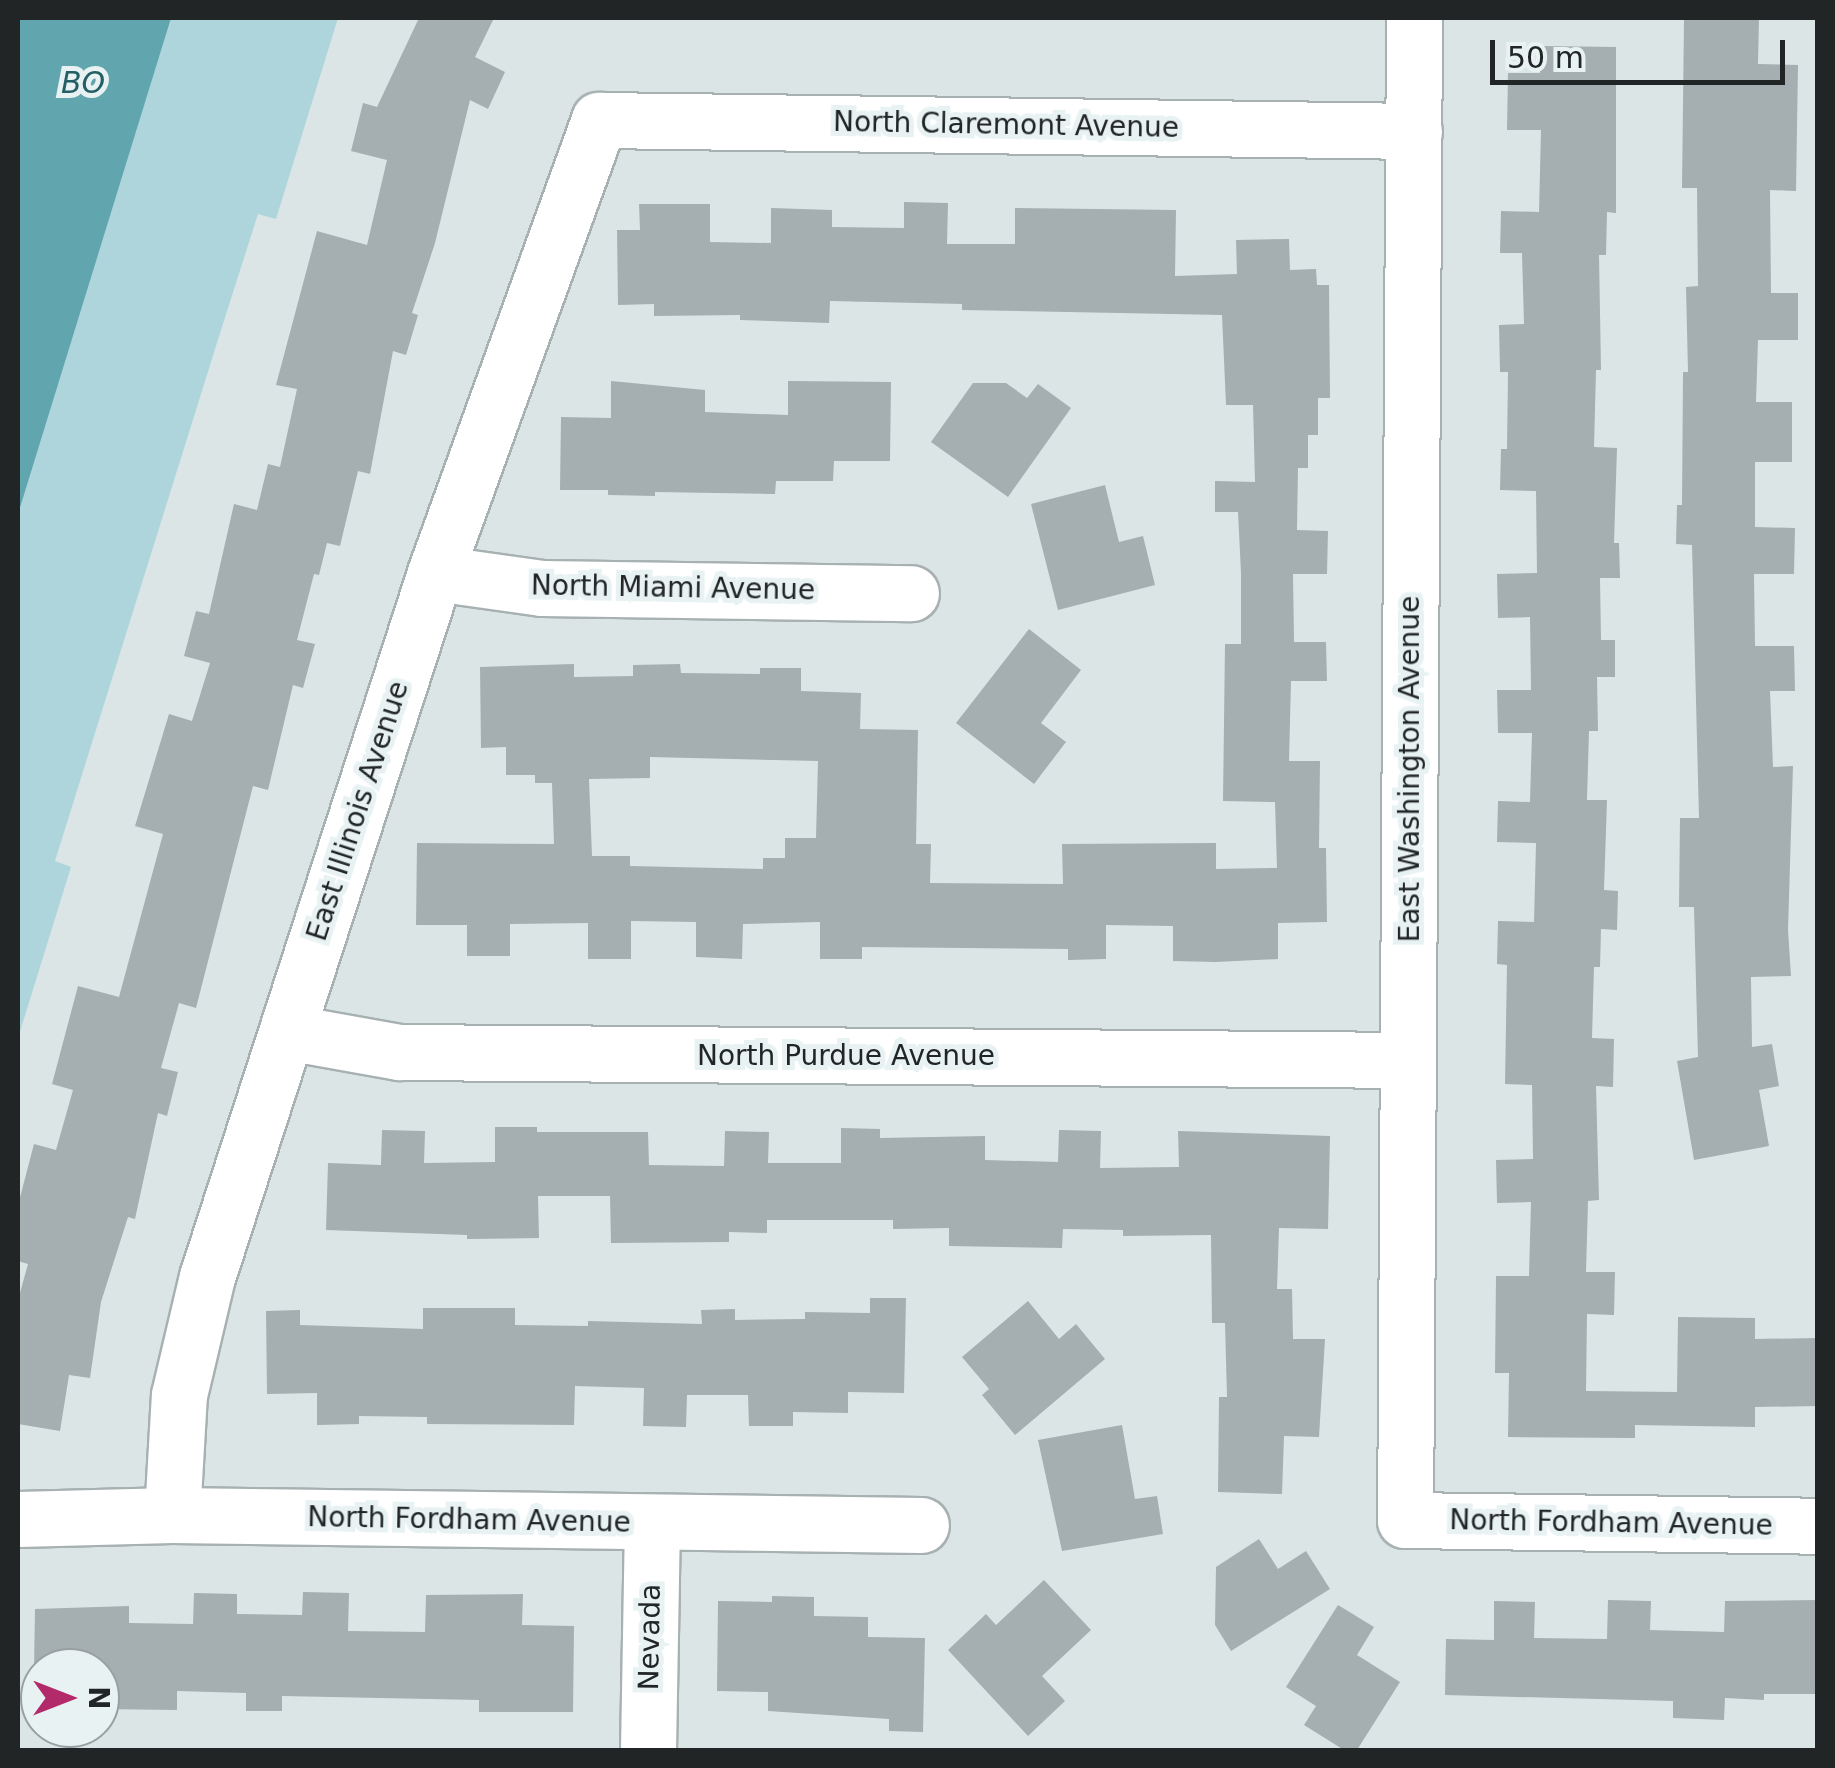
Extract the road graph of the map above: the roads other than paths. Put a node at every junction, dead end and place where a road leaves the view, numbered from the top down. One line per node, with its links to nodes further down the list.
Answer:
1 (1414, 18): 3 (street, East Washington Avenue)
2 (599, 120): 3 (street, North Claremont Avenue); 4 (street, East Illinois Avenue)
3 (1414, 131): 7 (street, East Washington Avenue)
4 (435, 573): 5 (street, North Miami Avenue); 6 (street, East Illinois Avenue)
5 (911, 593)
6 (287, 1032): 7 (street, North Purdue Avenue); 8 (street, East Illinois Avenue)
7 (1408, 1060): 10 (street, East Washington Avenue)
8 (172, 1514): 9 (street, North Fordham Avenue); 11 (street, North Fordham Avenue)
9 (18, 1519)
10 (1405, 1520): 13 (street, North Fordham Avenue)
11 (652, 1524): 12 (street, North Fordham Avenue); 14 (street, Nevada)
12 (920, 1525)
13 (1818, 1526)
14 (648, 1750)

